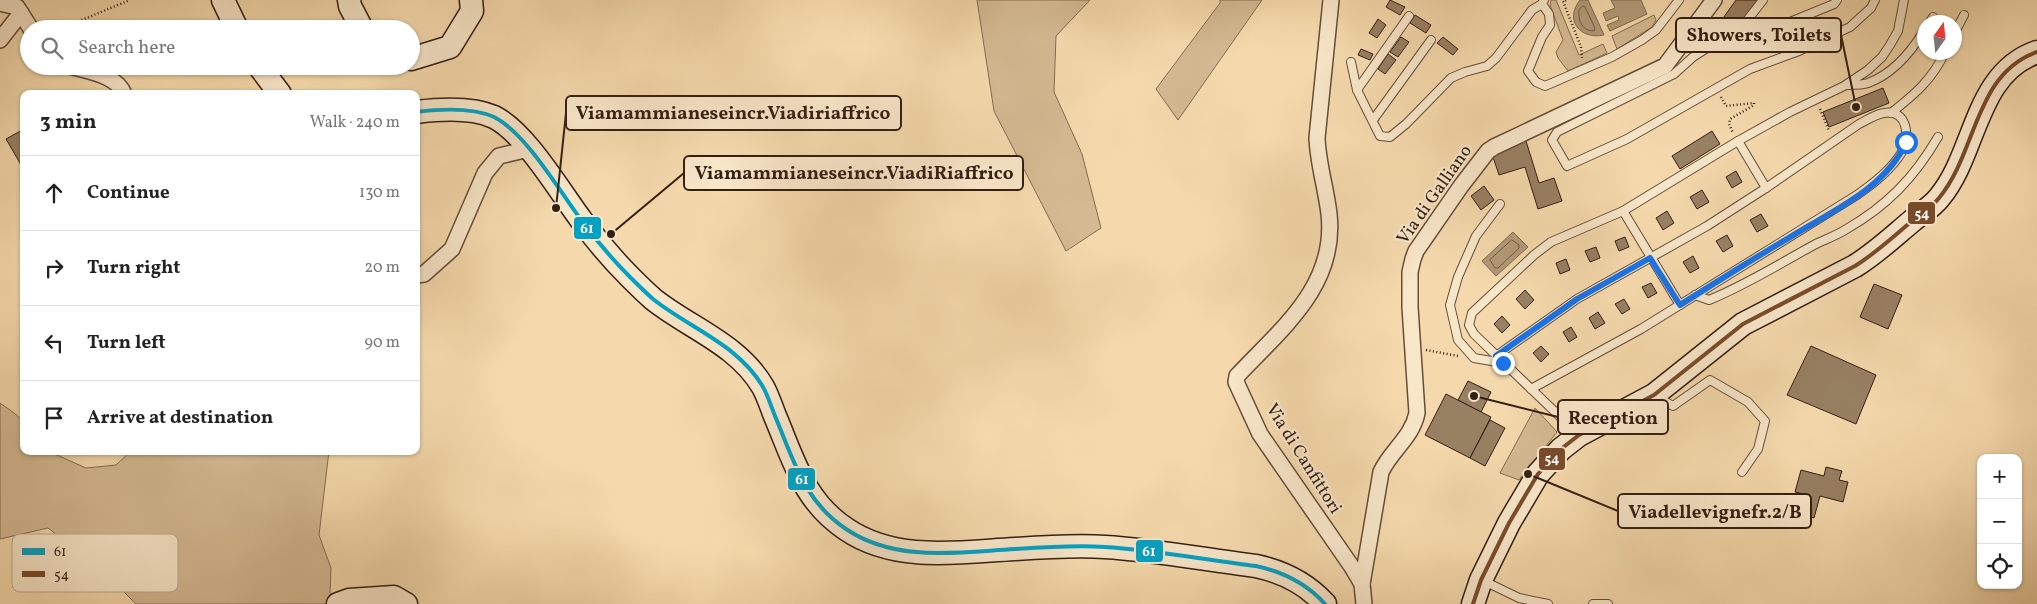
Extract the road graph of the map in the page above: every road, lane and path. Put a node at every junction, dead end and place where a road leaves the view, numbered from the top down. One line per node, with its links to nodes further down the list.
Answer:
1 (130, 0): 20 (path)
2 (223, 0): 21 (main road)
3 (348, 0): 22 (main road)
4 (471, 0): 28 (main road)
5 (1331, 0): 63 (street, Via di Canfittori)
6 (1566, 0): 31 (path)
7 (1680, 0): 31 (lane)
8 (1714, 0): 63 (street, Via di Galliano)
9 (1763, 0): 25 (lane)
10 (1837, 0): 25 (lane)
11 (1875, 0): 35 (lane)
12 (1904, 0): 34 (lane)
13 (1543, 2): 31 (lane); 42 (lane)
14 (0, 3): 15 (street)
15 (21, 13): 19 (street); 23 (street)
16 (1964, 15): 18 (lane)
17 (1410, 16): 38 (lane)
18 (1962, 19)
19 (25, 20)
20 (82, 20)
21 (233, 20)
22 (357, 20)
23 (0, 40)
24 (1431, 40): 42 (lane)
25 (1731, 41): 35 (lane)
26 (1917, 42): 34 (lane)
27 (2036, 51): 59 (main road)
28 (420, 56)
29 (1941, 60): 40 (lane)
30 (1351, 62): 38 (lane)
31 (1585, 69)
32 (101, 75): 36 (street)
33 (266, 75): 37 (main road)
34 (1844, 86): 44 (lane)
35 (1716, 88): 44 (path)
36 (123, 90)
37 (277, 90)
38 (1357, 90): 42 (lane)
39 (420, 112): 46 (main road)
40 (1891, 113): 45 (lane); 52 (lane)
41 (1822, 114): 45 (path)
42 (1372, 120)
43 (1938, 137): 52 (lane)
44 (1738, 141): 47 (lane); 49 (lane)
45 (1833, 142): 47 (lane)
46 (529, 149): 51 (street); 66 (main road)
47 (1766, 188): 50 (lane)
48 (1500, 204): 56 (lane)
49 (1623, 211): 50 (lane); 55 (lane)
50 (1650, 258): 53 (lane); 55 (lane)
51 (420, 274)
52 (1695, 295): 53 (lane)
53 (1680, 305): 58 (lane)
54 (1420, 347): 56 (path)
55 (1496, 356): 57 (lane)
56 (1474, 358): 57 (lane)
57 (1503, 363): 58 (lane)
58 (1531, 389): 60 (lane)
59 (1654, 395): 60 (main road); 61 (lane)
60 (1579, 435): 62 (main road)
61 (1742, 472)
62 (1481, 580): 68 (main road); 69 (lane)
63 (1362, 584): 67 (street, Via di Canfittori)
64 (338, 604): 65 (main road)
65 (406, 604)
66 (1325, 604)
67 (1364, 604)
68 (1473, 604)
69 (1548, 604)
70 (1593, 604): 71 (lane)
71 (1608, 604)

